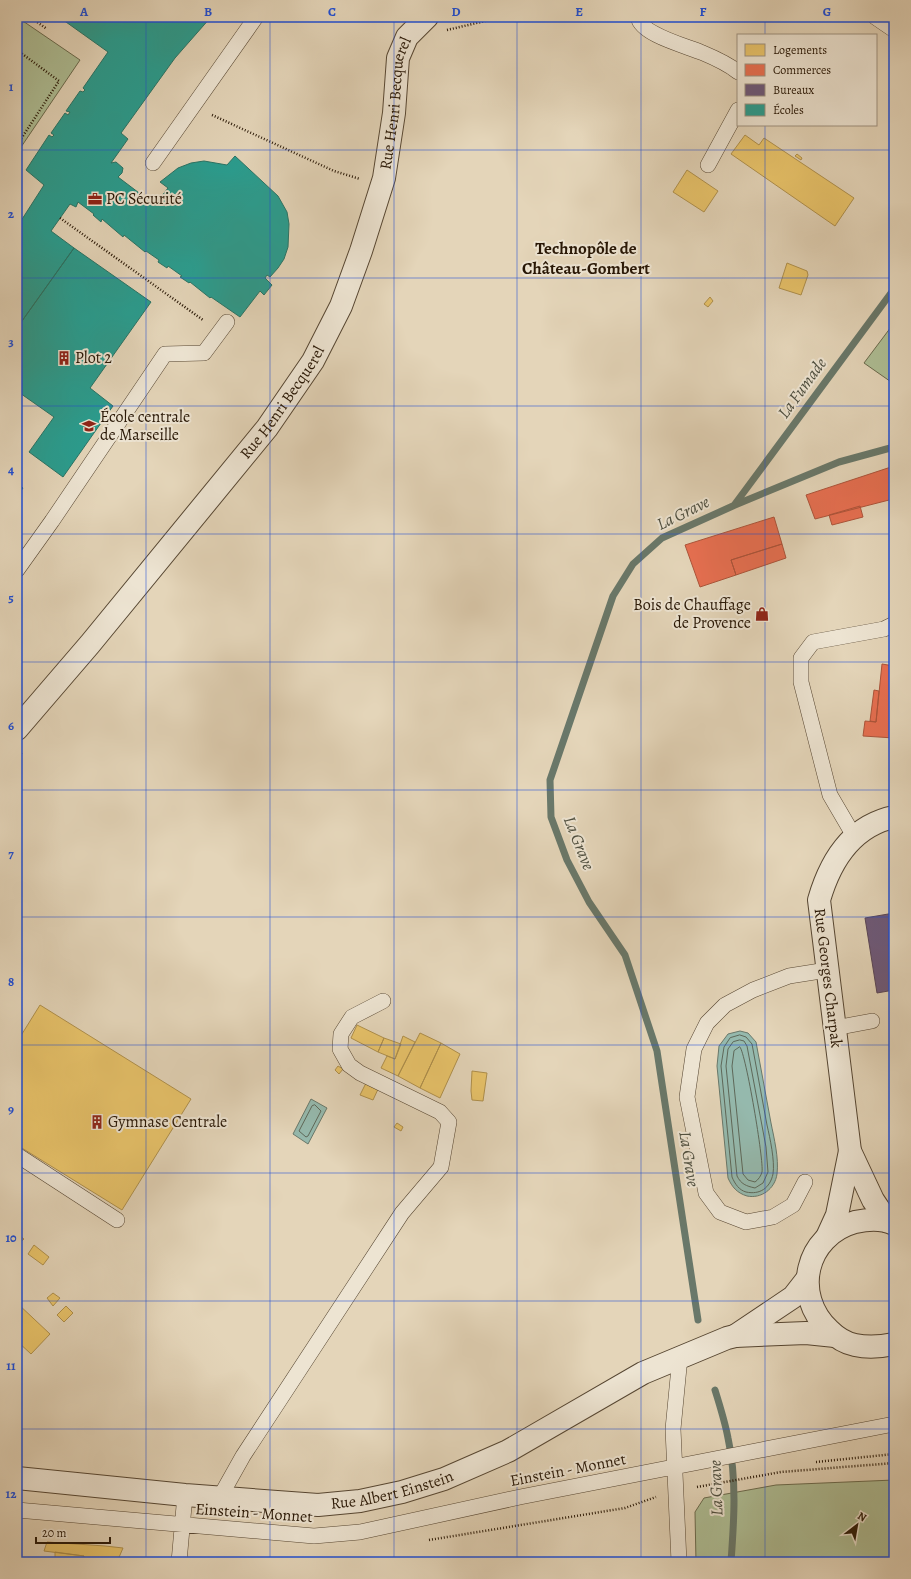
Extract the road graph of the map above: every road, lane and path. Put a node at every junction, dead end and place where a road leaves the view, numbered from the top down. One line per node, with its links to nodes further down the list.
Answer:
1 (30, 17): 6 (path)
2 (256, 17): 10 (lane)
3 (427, 17): 20 (street, Rue Henri Becquerel)
4 (638, 17): 9 (lane)
5 (875, 17): 7 (lane)
6 (47, 29)
7 (894, 30)
8 (17, 50): 12 (path)
9 (737, 71)
10 (193, 106): 13 (lane); 15 (path)
11 (737, 112): 14 (lane)
12 (17, 145)
13 (153, 163)
14 (708, 165)
15 (361, 180)
16 (60, 218): 17 (path)
17 (223, 327): 18 (lane)
18 (17, 570)
19 (894, 624): 22 (lane)
20 (17, 729)
21 (894, 817): 22 (street, Rue Georges Charpak)
22 (854, 836): 23 (street, Rue Georges Charpak)
23 (827, 970): 26 (street, Rue Georges Charpak); 29 (lane)
24 (383, 1001): 46 (lane)
25 (872, 1021): 26 (lane)
26 (835, 1028): 27 (street, Rue Georges Charpak)
27 (850, 1151): 31 (street); 32 (street)
28 (17, 1155): 30 (lane)
29 (805, 1182)
30 (117, 1220)
31 (891, 1222): 32 (street)
32 (827, 1237): 33 (street)
33 (807, 1279): 34 (street, Rue Albert Einstein); 35 (street)
34 (735, 1336): 35 (street, Rue Albert Einstein); 37 (street, Rue Albert Einstein)
35 (835, 1336): 36 (street)
36 (894, 1344)
37 (680, 1357): 42 (lane); 46 (street, Rue Albert Einstein)
38 (894, 1424): 42 (lane, Einstein - Monnet)
39 (894, 1454): 40 (path)
40 (810, 1462)
41 (894, 1463): 44 (path)
42 (674, 1467): 48 (lane, Einstein - Monnet); 50 (lane)
43 (17, 1478): 45 (street, Rue Albert Einstein)
44 (697, 1487)
45 (185, 1495): 46 (street, Rue Albert Einstein); 48 (lane)
46 (220, 1497)
47 (17, 1510): 48 (lane, Einstein - Monnet)
48 (182, 1525): 49 (lane)
49 (179, 1562)
50 (678, 1562)

